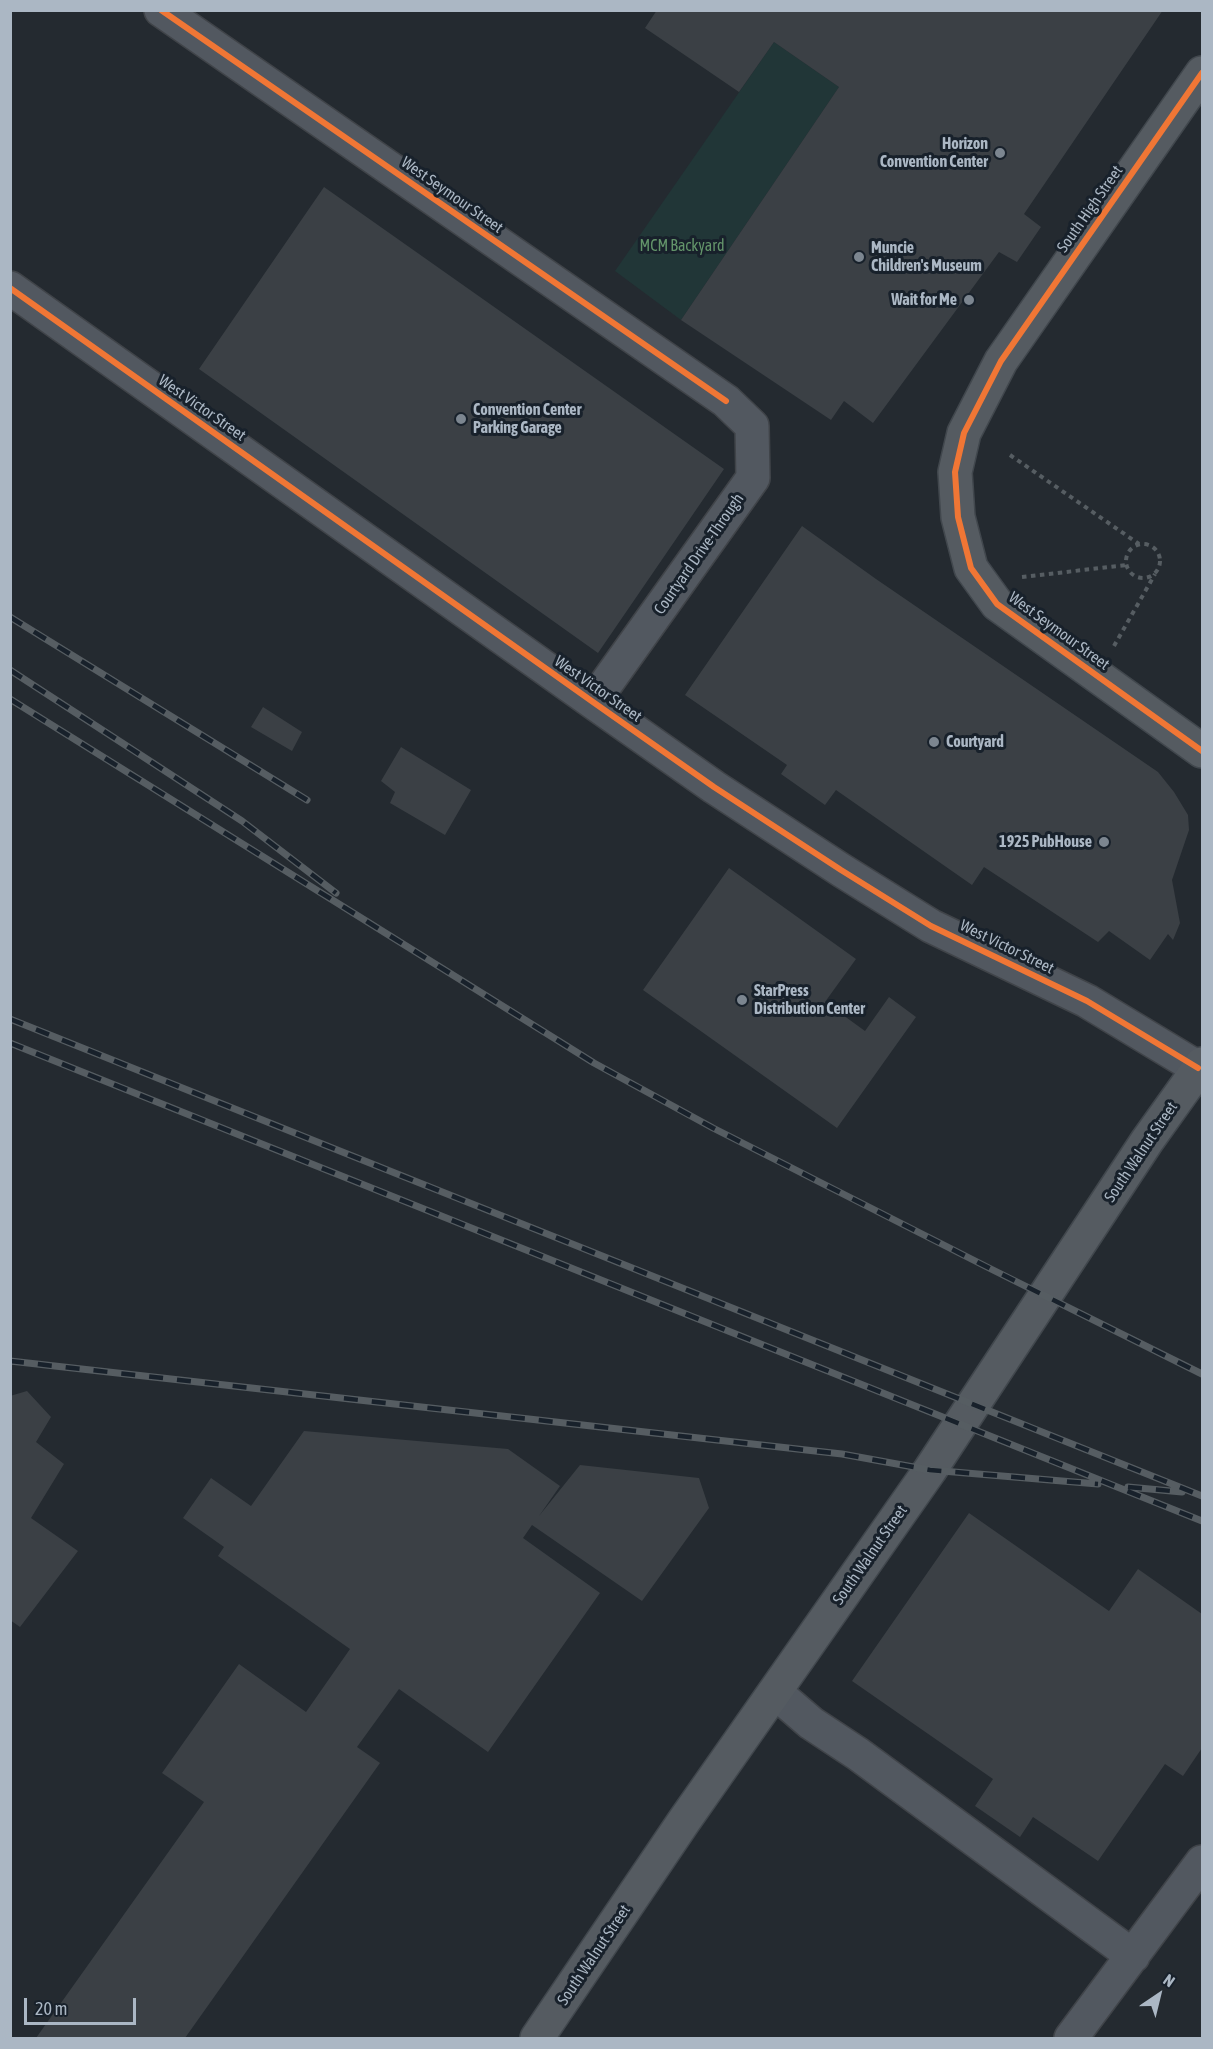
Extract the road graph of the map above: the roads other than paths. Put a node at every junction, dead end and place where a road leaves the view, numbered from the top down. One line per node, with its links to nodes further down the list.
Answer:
1 (161, 10): 5 (street, West Seymour Street)
2 (1203, 73): 4 (main road, South High Street)
3 (10, 288): 6 (street, West Victor Street)
4 (1001, 361): 7 (main road, West Seymour Street)
5 (726, 401): 6 (street, Courtyard Drive-Through)
6 (593, 702): 8 (street, West Victor Street)
7 (1203, 750)
8 (1201, 1062): 9 (main road, South Walnut Street)
9 (775, 1692): 11 (street); 12 (main road, South Walnut Street)
10 (1203, 1862): 11 (street)
11 (1133, 1956): 13 (street)
12 (537, 2038)
13 (1071, 2038)

